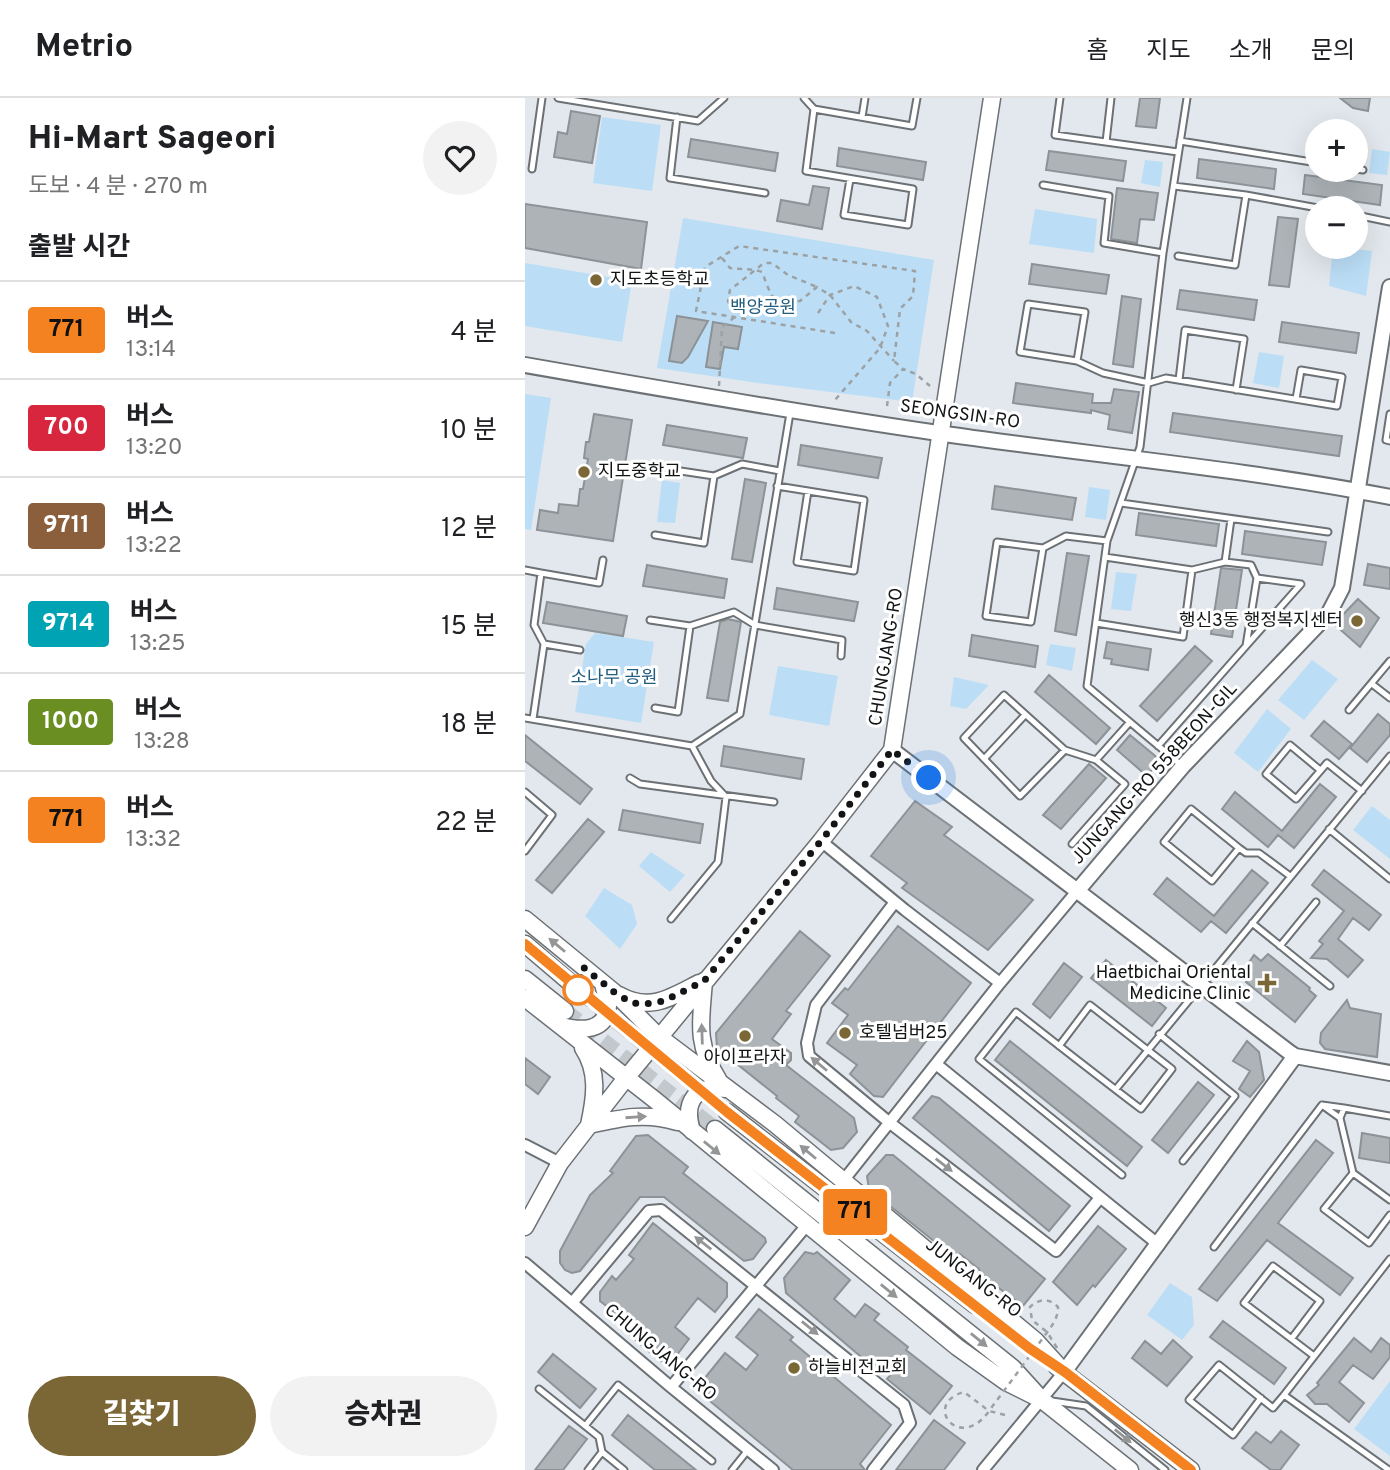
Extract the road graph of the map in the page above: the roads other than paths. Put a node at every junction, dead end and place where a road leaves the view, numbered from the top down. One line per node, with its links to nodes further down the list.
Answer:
1 (542, 98): 19 (lane)
2 (558, 98): 11 (lane)
3 (724, 98): 13 (lane)
4 (804, 98): 12 (lane)
5 (865, 98): 14 (lane)
6 (917, 98): 14 (lane)
7 (992, 98): 39 (main road, CHUNGJANG-RO)
8 (1060, 98): 16 (lane)
9 (1111, 98): 16 (lane)
10 (1187, 98): 15 (lane)
11 (576, 99): 13 (lane)
12 (814, 109): 14 (lane); 20 (lane)
13 (677, 117): 23 (lane)
14 (862, 117)
15 (1180, 141): 17 (lane); 18 (lane)
16 (1105, 142): 17 (lane)
17 (1178, 152): 22 (lane)
18 (1305, 161)
19 (532, 169)
20 (850, 179): 20 (lane)
21 (1043, 185): 28 (lane)
22 (1174, 186): 24 (lane); 28 (lane)
23 (765, 193)
24 (1246, 195): 25 (lane); 29 (lane)
25 (1305, 206)
26 (1368, 217): 27 (lane)
27 (1390, 222)
28 (1163, 253): 34 (lane)
29 (1178, 256)
30 (1390, 287): 46 (street, JUNGANG-RO 558BEON-GIL)
31 (1077, 362): 31 (lane); 34 (lane)
32 (525, 365): 37 (street, SEONGSIN-RO)
33 (1178, 380): 34 (lane); 35 (lane); 35 (lane)
34 (1149, 383): 41 (lane)
35 (1236, 390): 36 (lane)
36 (1296, 399): 36 (lane)
37 (791, 410): 39 (street, SEONGSIN-RO); 43 (lane)
38 (1390, 414): 40 (lane)
39 (941, 433): 41 (street, SEONGSIN-RO); 81 (main road, CHUNGJANG-RO)
40 (1390, 441)
41 (1138, 459): 46 (street, SEONGSIN-RO); 49 (lane)
42 (674, 470): 44 (lane)
43 (780, 471): 44 (lane); 45 (lane)
44 (714, 476): 52 (lane)
45 (777, 486): 47 (lane); 64 (lane)
46 (1357, 491): 48 (street, SEONGSIN-RO); 86 (street, JUNGANG-RO 558BEON-GIL)
47 (808, 492): 47 (lane)
48 (1390, 497)
49 (1121, 503): 50 (lane); 53 (lane)
50 (1231, 519): 51 (lane); 57 (lane)
51 (1328, 533)
52 (655, 535)
53 (1107, 541): 54 (lane); 55 (lane)
54 (1043, 548): 54 (lane)
55 (1105, 557): 59 (lane); 63 (lane)
56 (603, 560): 60 (lane)
57 (1225, 562): 59 (lane); 61 (lane)
58 (525, 570): 60 (lane)
59 (1192, 570): 63 (lane)
60 (541, 573): 66 (lane)
61 (1257, 578): 67 (lane); 67 (lane)
62 (650, 620): 65 (lane)
63 (1096, 623): 78 (lane)
64 (755, 625): 65 (lane); 69 (lane); 79 (lane)
65 (690, 626): 73 (lane)
66 (544, 644): 68 (lane); 77 (lane)
67 (1246, 646): 80 (lane)
68 (580, 650)
69 (841, 656)
70 (1390, 662): 71 (lane)
71 (1372, 684): 72 (lane); 74 (lane)
72 (1390, 698)
73 (655, 708)
74 (1349, 710)
75 (1025, 715): 82 (lane); 84 (lane); 84 (lane)
76 (525, 718): 77 (lane)
77 (533, 719): 79 (lane)
78 (1130, 722): 80 (lane); 85 (lane)
79 (692, 746): 91 (lane)
80 (1158, 746): 86 (lane)
81 (892, 750): 94 (main road, CHUNGJANG-RO); 100 (street)
82 (1065, 750): 84 (lane); 85 (lane)
83 (1390, 756): 89 (lane)
84 (984, 760)
85 (1096, 760): 95 (lane)
86 (1183, 766): 100 (street, JUNGANG-RO 558BEON-GIL)
87 (1321, 770): 87 (lane); 89 (lane)
88 (631, 778): 91 (lane)
89 (1361, 791): 93 (lane)
90 (525, 792): 97 (lane)
91 (726, 797): 92 (lane); 104 (lane)
92 (774, 802)
93 (1329, 829): 98 (lane); 99 (lane)
94 (821, 841): 101 (street); 109 (main road, CHUNGJANG-RO)
95 (1072, 844)
96 (1239, 848): 96 (lane); 98 (lane)
97 (525, 851)
98 (1290, 876): 105 (lane)
99 (1390, 879)
100 (1078, 890): 110 (street, JUNGANG-RO 558BEON-GIL); 111 (street)
101 (895, 902): 110 (street); 133 (street, one-way to 101)
102 (1316, 902): 107 (lane)
103 (525, 919): 113 (main road, one-way to 103)
104 (671, 919)
105 (1252, 923): 107 (lane); 111 (lane)
106 (525, 944): 114 (main road)
107 (1280, 946): 112 (lane)
108 (525, 979): 116 (main road)
109 (704, 981): 113 (main road); 118 (main road, CHUNGJANG-RO); 126 (main road, one-way to 109)
110 (1000, 984): 123 (street, JUNGANG-RO 558BEON-GIL)
111 (1200, 986): 117 (lane); 122 (street)
112 (1330, 986)
113 (608, 988): 116 (main road); 118 (main road)
114 (580, 991)
115 (525, 998): 116 (main road)
116 (562, 1019): 119 (main road)
117 (1159, 1034): 121 (lane); 138 (lane)
118 (658, 1036): 125 (main road, CHUNGJANG-RO); 126 (main road)
119 (577, 1040): 125 (main road); 134 (main road)
120 (1059, 1046): 121 (lane); 127 (lane); 141 (lane)
121 (1148, 1050): 127 (lane); 127 (lane)
122 (1295, 1056): 124 (street); 148 (street)
123 (936, 1064): 133 (street, JUNGANG-RO 558BEON-GIL); 143 (street)
124 (1390, 1073)
125 (626, 1077): 134 (main road, CHUNGJANG-RO); 135 (main road)
126 (724, 1086): 135 (main road); 142 (main road, one-way to 126)
127 (1116, 1089)
128 (1322, 1105): 129 (lane); 132 (lane); 149 (lane)
129 (1344, 1108): 131 (lane); 132 (lane)
130 (727, 1112): 156 (main road, JUNGANG-RO)
131 (1390, 1116)
132 (1340, 1118): 140 (lane)
133 (890, 1123): 142 (street, JUNGANG-RO 558BEON-GIL); 143 (street, one-way to 143)
134 (589, 1125): 135 (main road, one-way to 135); 139 (main road, CHUNGJANG-RO)
135 (687, 1127): 146 (main road, one-way to 146)
136 (715, 1129): 161 (main road, one-way to 161)
137 (525, 1144): 139 (street)
138 (1183, 1161)
139 (560, 1163): 147 (main road, CHUNGJANG-RO)
140 (1353, 1173): 144 (lane); 145 (lane)
141 (1122, 1175)
142 (843, 1181): 156 (main road)
143 (1099, 1199): 148 (street)
144 (1390, 1200)
145 (1390, 1215)
146 (807, 1225): 152 (street); 161 (main road, one-way to 161)
147 (525, 1227)
148 (1159, 1245): 156 (street)
149 (1214, 1247)
150 (1390, 1259): 155 (lane)
151 (525, 1263): 153 (street, CHUNGJANG-RO)
152 (757, 1285): 153 (street, one-way to 153); 157 (street); 170 (street, one-way to 170)
153 (572, 1303): 157 (street, CHUNGJANG-RO)
154 (1291, 1338): 154 (lane); 155 (lane)
155 (1314, 1356): 159 (lane)
156 (1065, 1372): 161 (street); 174 (main road, JUNGANG-RO)
157 (671, 1387): 163 (street, CHUNGJANG-RO)
158 (538, 1389): 162 (lane)
159 (1284, 1395): 160 (lane); 175 (lane)
160 (1261, 1398): 160 (lane)
161 (1042, 1400): 171 (street); 172 (main road); 173 (lane, one-way to 173)
162 (585, 1426): 164 (lane); 165 (lane)
163 (748, 1450): 168 (lane); 169 (street, CHUNGJANG-RO)
164 (602, 1452): 166 (lane); 167 (lane)
165 (712, 1461)
166 (588, 1470)
167 (624, 1470)
168 (732, 1470)
169 (773, 1470)
170 (873, 1470)
171 (983, 1470)
172 (1130, 1470)
173 (1165, 1470)
174 (1191, 1470)
175 (1389, 1470)

